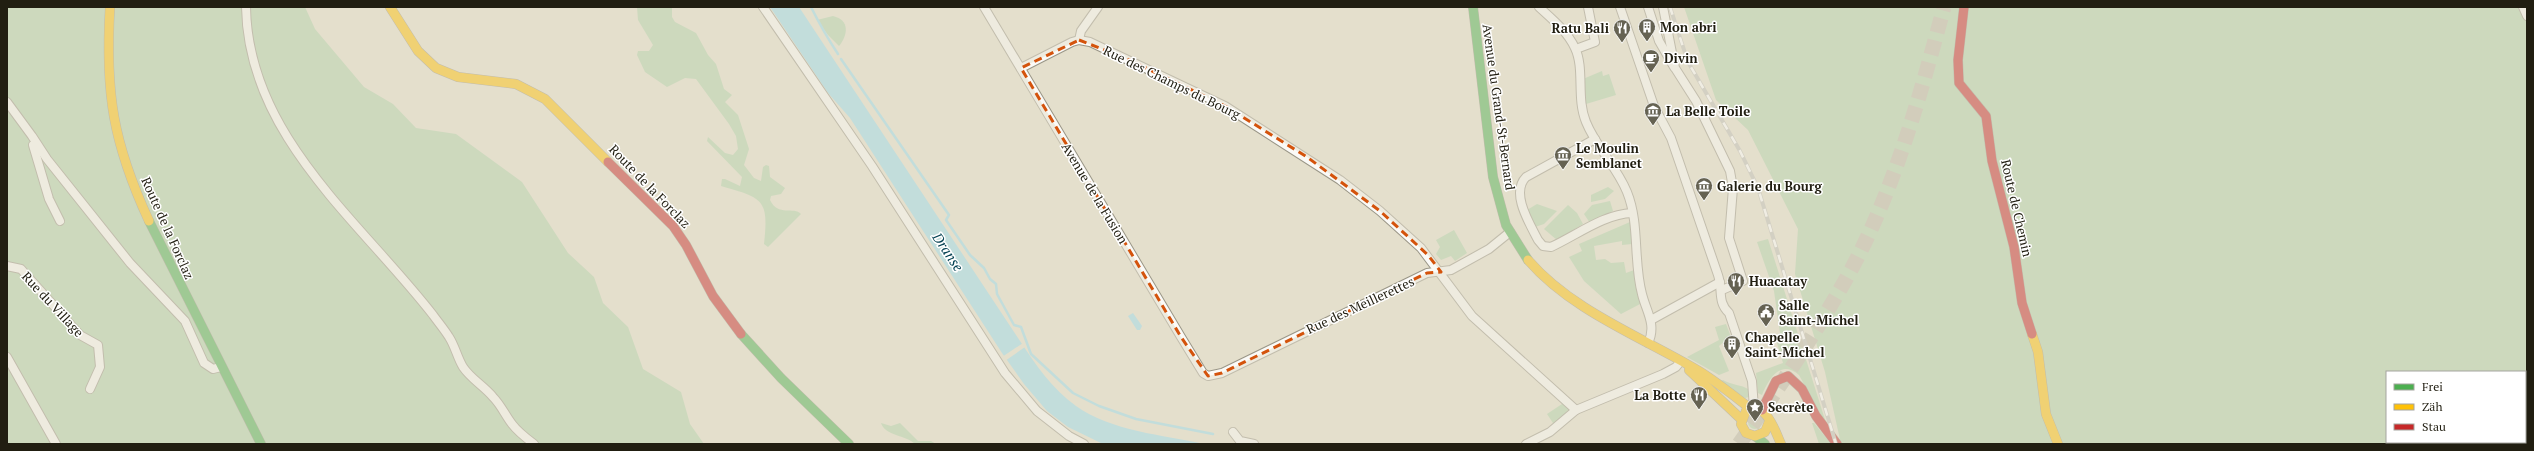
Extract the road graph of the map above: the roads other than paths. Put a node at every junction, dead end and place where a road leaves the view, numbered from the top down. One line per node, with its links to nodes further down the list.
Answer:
1 (110, 7): 33 (street, Route de la Forclaz)
2 (246, 7): 44 (street)
3 (390, 7): 45 (street, Route de la Forclaz)
4 (763, 7): 46 (street)
5 (984, 7): 18 (street, Avenue de la Fusion)
6 (1098, 7): 16 (street)
7 (1473, 7): 25 (street, Avenue du Grand-St-Bernard)
8 (1539, 7): 17 (street)
9 (1588, 7): 17 (street)
10 (1620, 7): 28 (street)
11 (1648, 7): 19 (street)
12 (1663, 7): 19 (street)
13 (1964, 7): 52 (street, Route de Chemin)
14 (2523, 7): 15 (street)
15 (2527, 16)
16 (1079, 40): 18 (street); 27 (street, Rue des Champs du Bourg)
17 (1576, 49): 22 (street)
18 (1021, 68): 34 (street, Avenue de la Fusion)
19 (1675, 68): 28 (street)
20 (7, 102): 21 (street)
21 (32, 135): 24 (street); 33 (street)
22 (1595, 139): 23 (street); 23 (street)
23 (1632, 213): 29 (street)
24 (60, 221)
25 (1510, 232): 27 (street, Rue des Meillerettes); 30 (street, Avenue du Grand-St-Bernard)
26 (7, 266): 35 (street, Rue du Village)
27 (1441, 272): 34 (street, Rue des Meillerettes); 37 (street, Rue des Champs du Bourg)
28 (1721, 286): 29 (street); 36 (street)
29 (1651, 320): 30 (street)
30 (1648, 343): 32 (street, Avenue du Grand-St-Bernard)
31 (7, 357): 42 (street)
32 (1682, 363): 36 (street, Avenue du Grand-St-Bernard); 37 (street); 38 (street, Avenue du Grand-St-Bernard)
33 (221, 367): 43 (street, Route de la Forclaz)
34 (1208, 376)
35 (90, 389)
36 (1756, 409): 38 (street); 39 (street); 51 (street)
37 (1576, 410): 48 (street)
38 (1741, 419): 41 (street)
39 (1768, 422): 41 (street); 50 (street)
40 (1233, 432): 47 (street)
41 (1754, 439): 49 (street)
42 (56, 444)
43 (261, 444)
44 (534, 444)
45 (849, 444)
46 (1084, 444)
47 (1254, 444)
48 (1526, 444)
49 (1765, 444)
50 (1780, 444)
51 (1837, 444)
52 (2058, 444)

